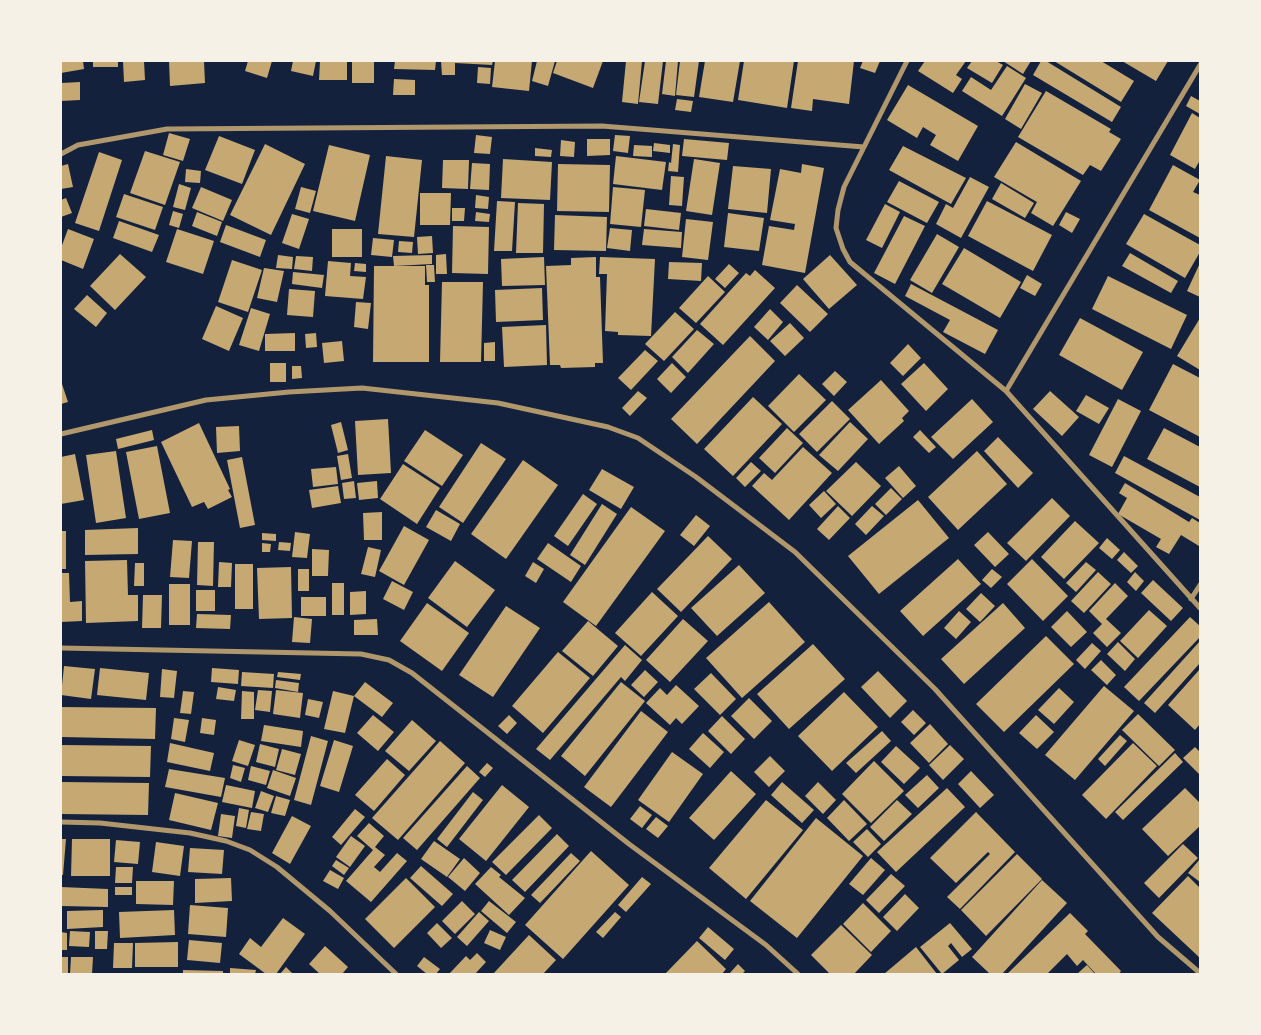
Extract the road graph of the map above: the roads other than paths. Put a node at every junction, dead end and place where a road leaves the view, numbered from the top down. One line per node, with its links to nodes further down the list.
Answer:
1 (907, 61): 3 (street)
2 (1200, 65): 5 (street)
3 (864, 147): 4 (street); 5 (street)
4 (61, 154)
5 (1006, 391): 8 (street)
6 (61, 434): 12 (street)
7 (1200, 585): 8 (street)
8 (1191, 599): 9 (street)
9 (1200, 608)
10 (61, 648): 14 (street)
11 (61, 822): 13 (street)
12 (1200, 973)
13 (396, 974)
14 (798, 974)

